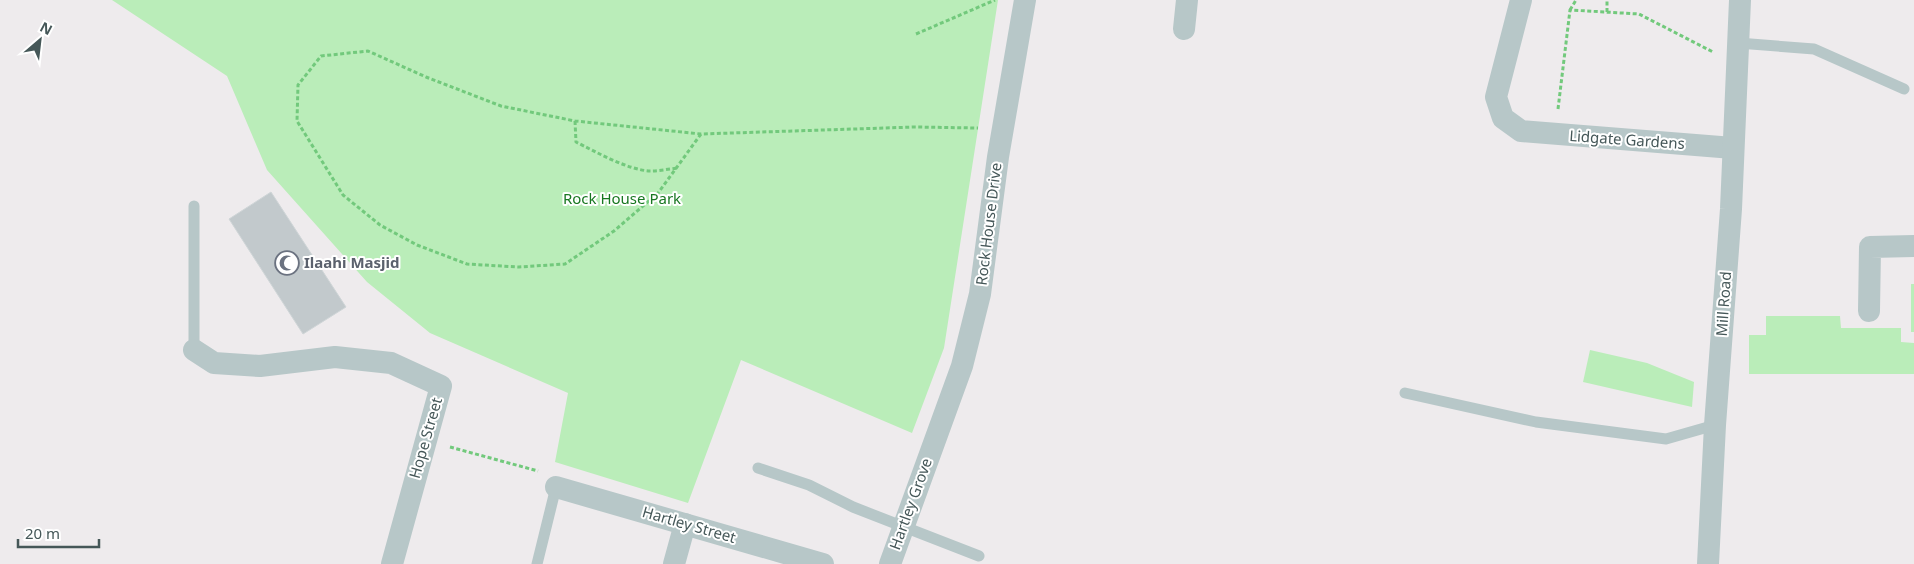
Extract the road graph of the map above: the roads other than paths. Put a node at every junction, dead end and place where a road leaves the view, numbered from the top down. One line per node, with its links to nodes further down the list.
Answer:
1 (1025, 0): 15 (street, Rock House Drive)
2 (1186, 0): 5 (street)
3 (1521, 0): 8 (street, Lidgate Gardens)
4 (1740, 0): 6 (street, Mill Road)
5 (1184, 29)
6 (1737, 54): 7 (lane); 8 (street, Mill Road)
7 (1904, 89)
8 (1733, 148): 14 (street, Mill Road)
9 (194, 206): 12 (lane)
10 (1914, 246): 11 (street)
11 (1869, 310)
12 (194, 350): 21 (street, Hope Street)
13 (1405, 393): 14 (lane)
14 (1714, 425): 26 (street, Mill Road)
15 (933, 443): 19 (street, Hartley Grove)
16 (758, 468): 19 (lane)
17 (556, 487): 18 (street, Hartley Street); 22 (lane)
18 (685, 524): 23 (street); 24 (street, Hartley Street)
19 (903, 526): 20 (lane); 25 (street, Hartley Grove)
20 (979, 556)
21 (392, 564)
22 (537, 564)
23 (674, 564)
24 (820, 564)
25 (890, 564)
26 (1708, 564)

